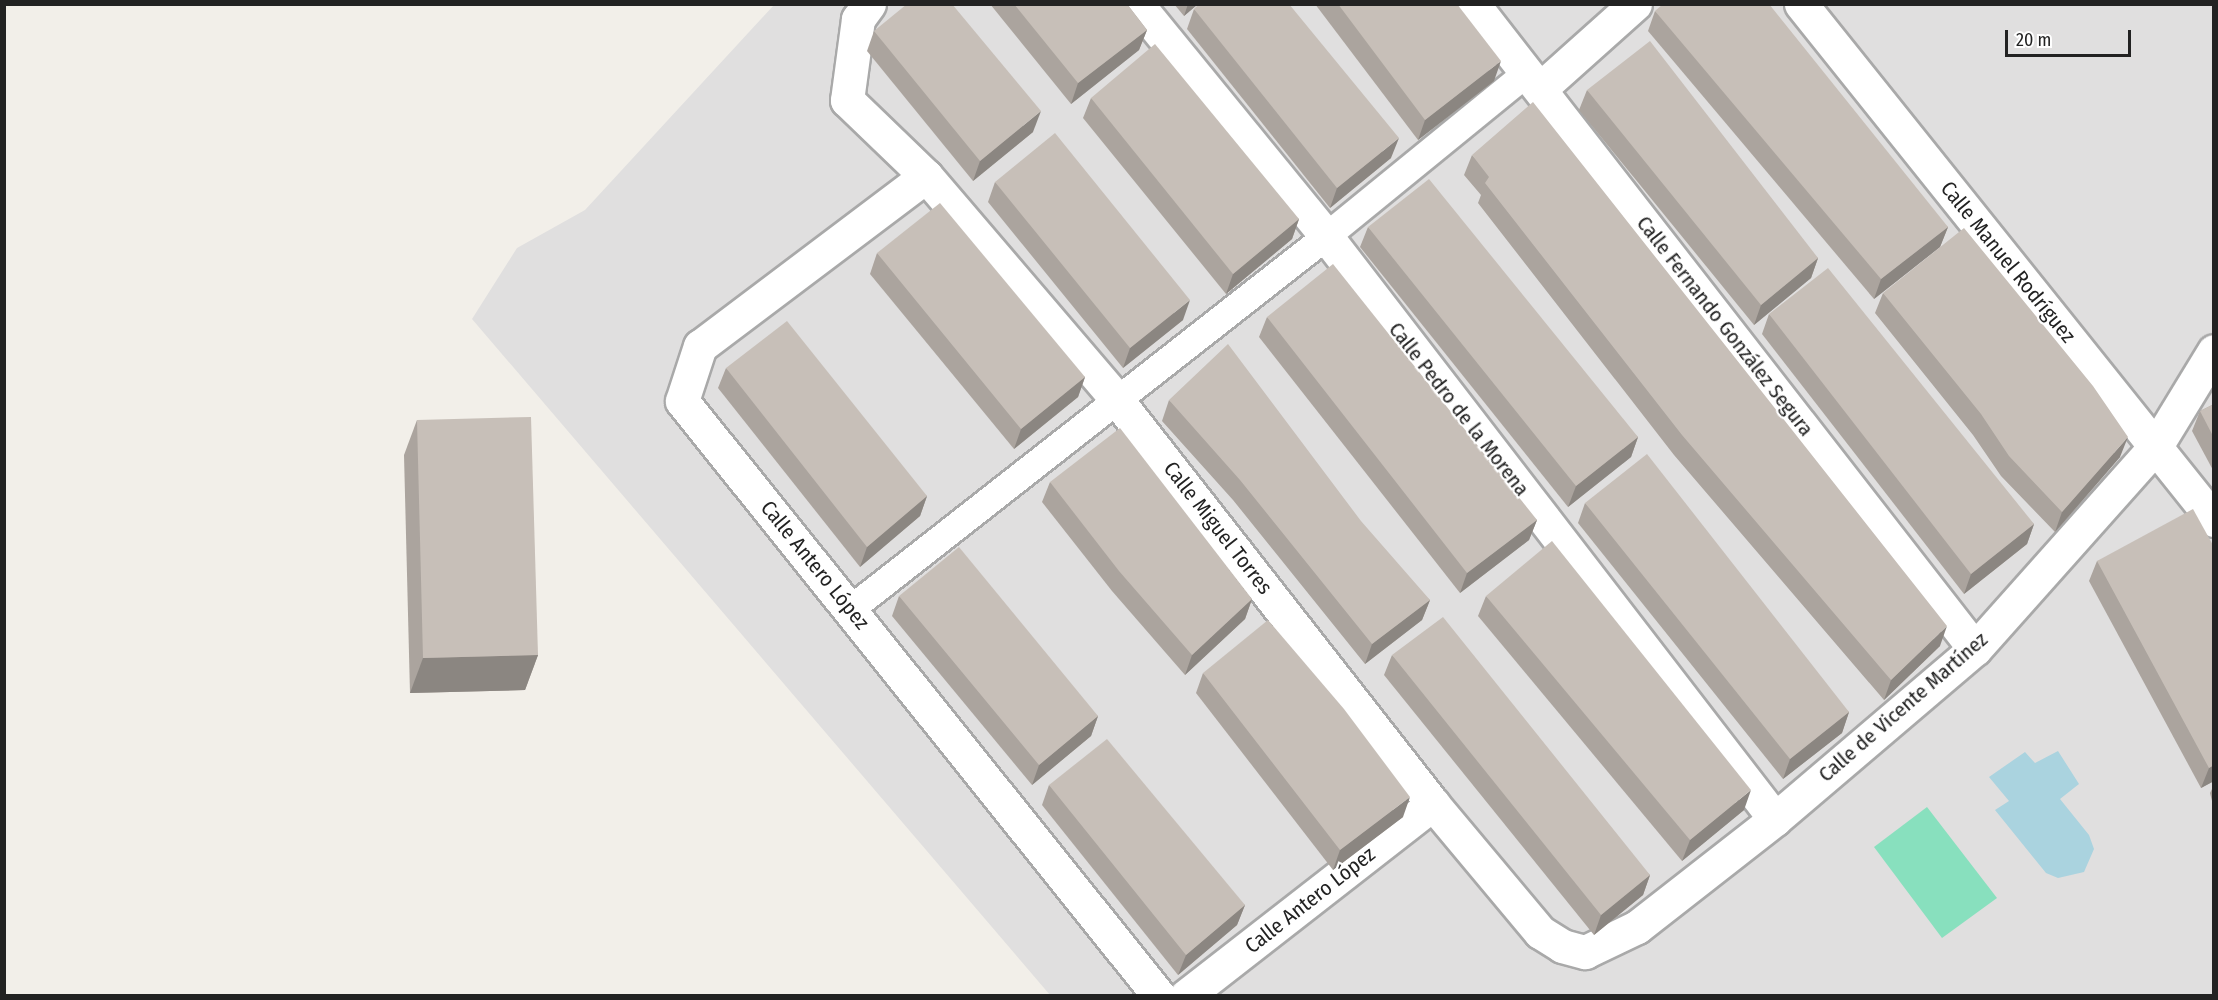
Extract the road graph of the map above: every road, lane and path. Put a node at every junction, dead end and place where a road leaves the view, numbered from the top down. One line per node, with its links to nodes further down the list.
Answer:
1 (869, 4): 7 (street, Calle Miguel Torres)
2 (1137, 4): 8 (street, Calle Pedro de la Morena)
3 (1473, 4): 6 (street, Calle Fernando González Segura)
4 (1635, 4): 6 (street)
5 (1801, 4): 11 (street, Calle Manuel Rodríguez)
6 (1534, 80): 8 (street); 14 (street, Calle Fernando González Segura)
7 (926, 176): 10 (street, Calle Miguel Torres); 13 (street, Calle Antero López)
8 (1326, 236): 10 (street); 16 (street, Calle Pedro de la Morena)
9 (2214, 351): 11 (street, Calle de Vicente Martínez)
10 (1117, 400): 13 (street); 15 (street, Calle Miguel Torres)
11 (2156, 446): 12 (street, Calle Manuel Rodríguez); 14 (street, Calle de Vicente Martínez)
12 (2214, 520)
13 (850, 609): 18 (street, Calle Antero López)
14 (1975, 649): 16 (street, Calle de Vicente Martínez)
15 (1433, 804): 17 (street, Calle Miguel Torres); 19 (street, Calle Antero López)
16 (1775, 819): 17 (street, Calle de Vicente Martínez)
17 (1585, 952)
18 (1159, 996)
19 (1186, 996)

